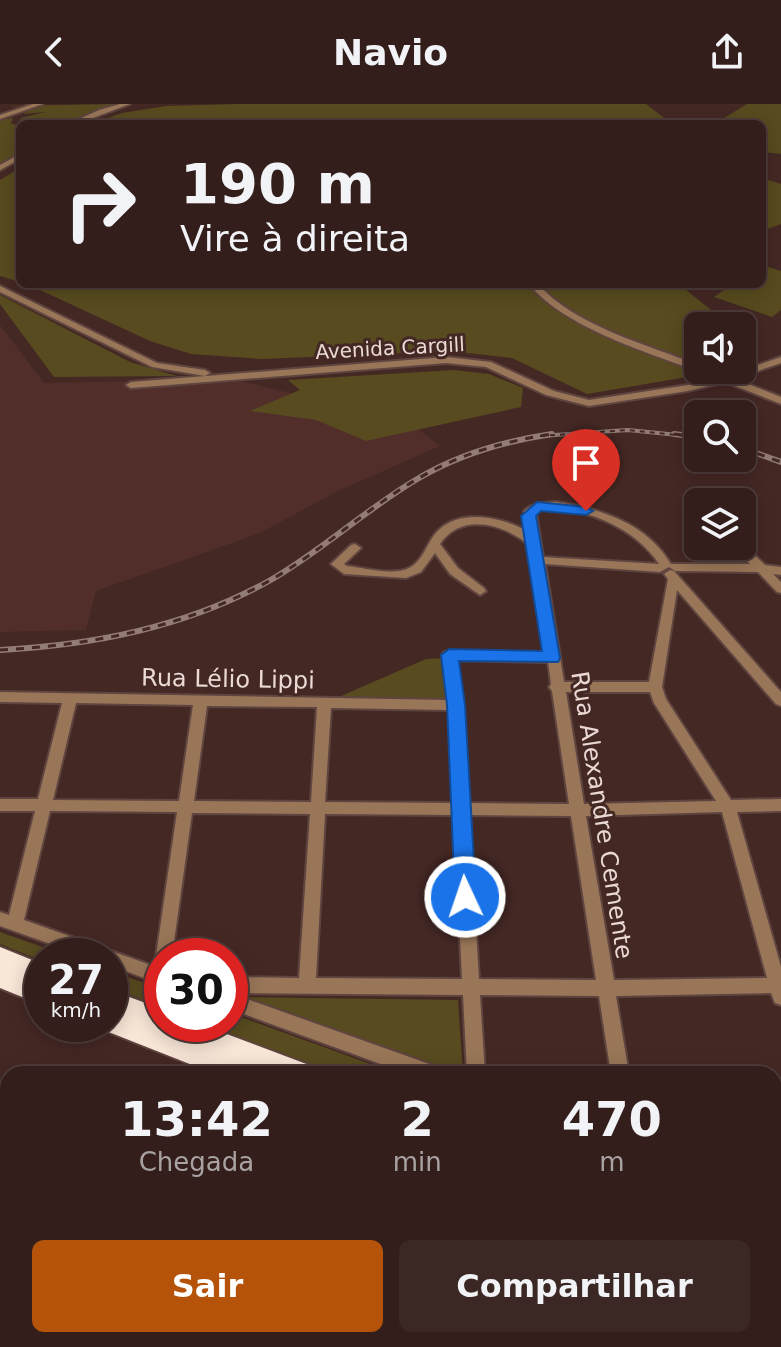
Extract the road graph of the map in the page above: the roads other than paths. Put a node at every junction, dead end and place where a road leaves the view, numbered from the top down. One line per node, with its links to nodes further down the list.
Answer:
1 (40, 104): 3 (street)
2 (127, 104): 4 (street)
3 (0, 117)
4 (80, 120)
5 (537, 288): 8 (street)
6 (0, 289): 10 (street)
7 (781, 360): 9 (street, Avenida Cargill)
8 (684, 362)
9 (756, 369)
10 (286, 371): 11 (street, Avenida Cargill); 13 (street, Avenida Cargill)
11 (697, 384)
12 (738, 384): 14 (street)
13 (131, 385)
14 (781, 401)
15 (434, 543): 16 (street); 17 (street); 24 (street)
16 (533, 543): 18 (street, Rua Alexandre Cemente); 21 (street, Rua Alexandre Cemente)
17 (355, 548)
18 (536, 560): 21 (street); 25 (street, Rua Alexandre Cemente)
19 (754, 560): 20 (street)
20 (762, 568): 21 (street); 22 (street); 23 (street)
21 (669, 570): 27 (street); 28 (street)
22 (781, 571)
23 (781, 589)
24 (480, 591)
25 (552, 658): 26 (street, Rua Alexandre Cemente); 33 (street)
26 (556, 687): 27 (street); 41 (street, Rua Alexandre Cemente)
27 (655, 687): 39 (street)
28 (778, 694)
29 (0, 697): 30 (street, Rua Lélio Lippi)
30 (70, 698): 31 (street, Rua Lélio Lippi); 35 (street)
31 (201, 700): 32 (street, Rua Lélio Lippi); 37 (street)
32 (324, 702): 33 (street, Rua Lélio Lippi); 38 (street)
33 (456, 705): 40 (street)
34 (0, 805): 35 (street)
35 (43, 805): 37 (street); 42 (street)
36 (781, 805): 39 (street)
37 (185, 807): 38 (street); 44 (street)
38 (318, 807): 40 (street); 48 (street)
39 (728, 808): 41 (street); 53 (street)
40 (461, 809): 41 (street); 50 (street)
41 (576, 810): 52 (street, Rua Alexandre Cemente)
42 (7, 921): 43 (street)
43 (54, 938)
44 (167, 938)
45 (0, 958): 46 (highway)
46 (24, 968)
47 (0, 977): 51 (highway)
48 (307, 983): 49 (street); 50 (street)
49 (248, 985)
50 (469, 986): 52 (street); 60 (street)
51 (24, 987)
52 (606, 988): 53 (street); 61 (street, Rua Alexandre Cemente)
53 (780, 989)
54 (248, 1008): 59 (street)
55 (128, 1028): 57 (highway)
56 (216, 1042): 58 (highway)
57 (226, 1066)
58 (279, 1066)
59 (410, 1066)
60 (475, 1066)
61 (619, 1066)

